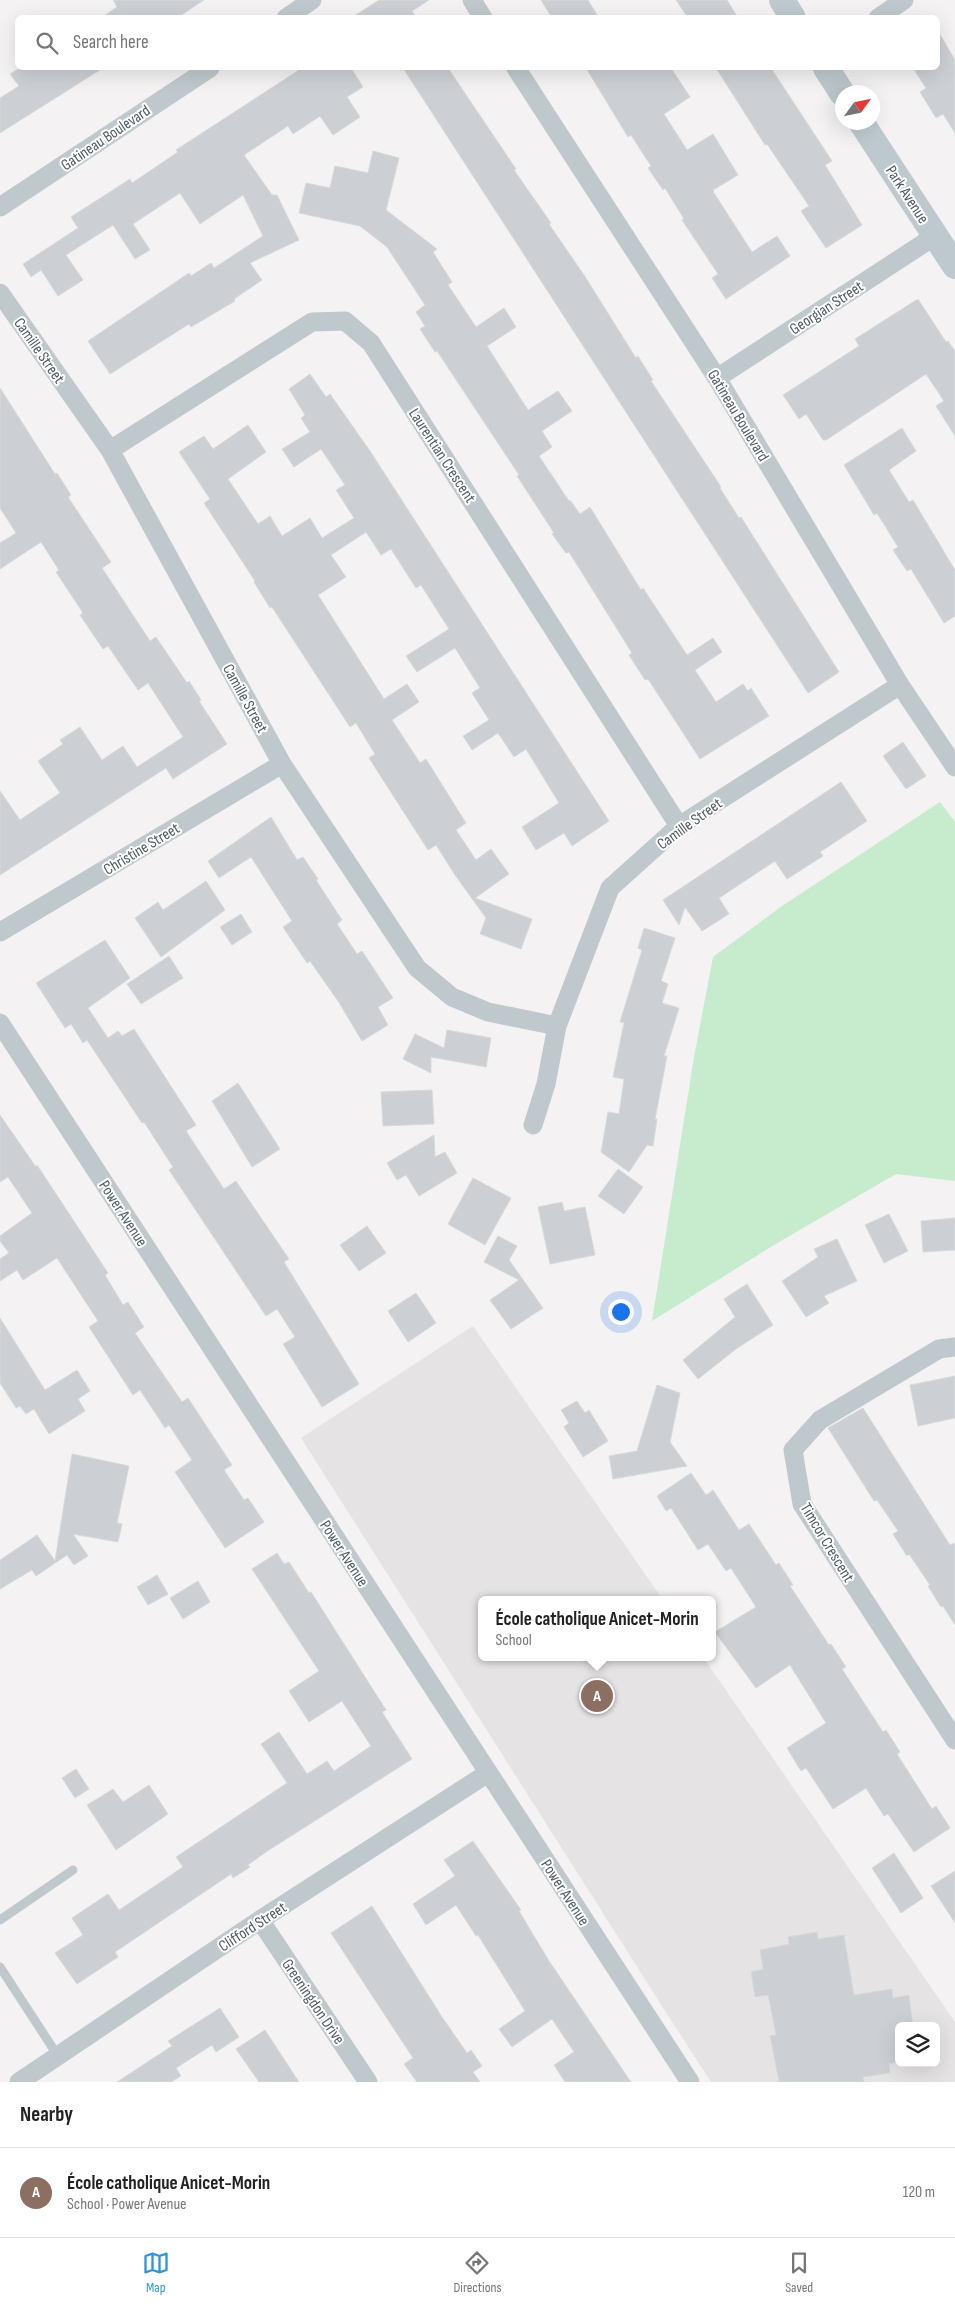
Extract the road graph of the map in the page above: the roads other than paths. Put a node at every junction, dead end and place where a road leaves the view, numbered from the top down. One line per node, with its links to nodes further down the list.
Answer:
1 (312, 0): 5 (street)
2 (472, 0): 6 (street)
3 (782, 0): 7 (street)
4 (904, 0): 8 (street)
5 (290, 15)
6 (481, 15)
7 (791, 15)
8 (882, 15)
9 (207, 70): 14 (street, Gatineau Boulevard)
10 (517, 70): 18 (street, Gatineau Boulevard)
11 (827, 70): 12 (street)
12 (837, 85)
13 (867, 130): 15 (street, Park Avenue)
14 (0, 207)
15 (935, 236): 16 (street, Park Avenue); 18 (street, Georgian Street)
16 (955, 266)
17 (0, 293): 19 (street, Camille Street)
18 (717, 378): 20 (street, Gatineau Boulevard)
19 (110, 450): 21 (street, Camille Street); 23 (street, Laurentian Crescent)
20 (900, 685): 22 (street, Gatineau Boulevard); 23 (street, Camille Street)
21 (282, 764): 24 (street, Christine Street); 26 (street, Camille Street)
22 (955, 767)
23 (679, 826): 26 (street, Camille Street)
24 (0, 932)
25 (0, 1023): 30 (street, Power Avenue)
26 (557, 1026): 27 (street, Camille Street)
27 (533, 1125)
28 (955, 1347): 29 (street, Timcor Crescent)
29 (955, 1740)
30 (488, 1773): 33 (street, Clifford Street); 38 (street, Power Avenue)
31 (72, 1870): 32 (lane)
32 (0, 1920)
33 (260, 1920): 35 (street, Clifford Street); 37 (street, Greeningdon Drive)
34 (0, 1966): 35 (lane)
35 (58, 2056): 36 (street, Clifford Street)
36 (19, 2082)
37 (368, 2082)
38 (690, 2082)

